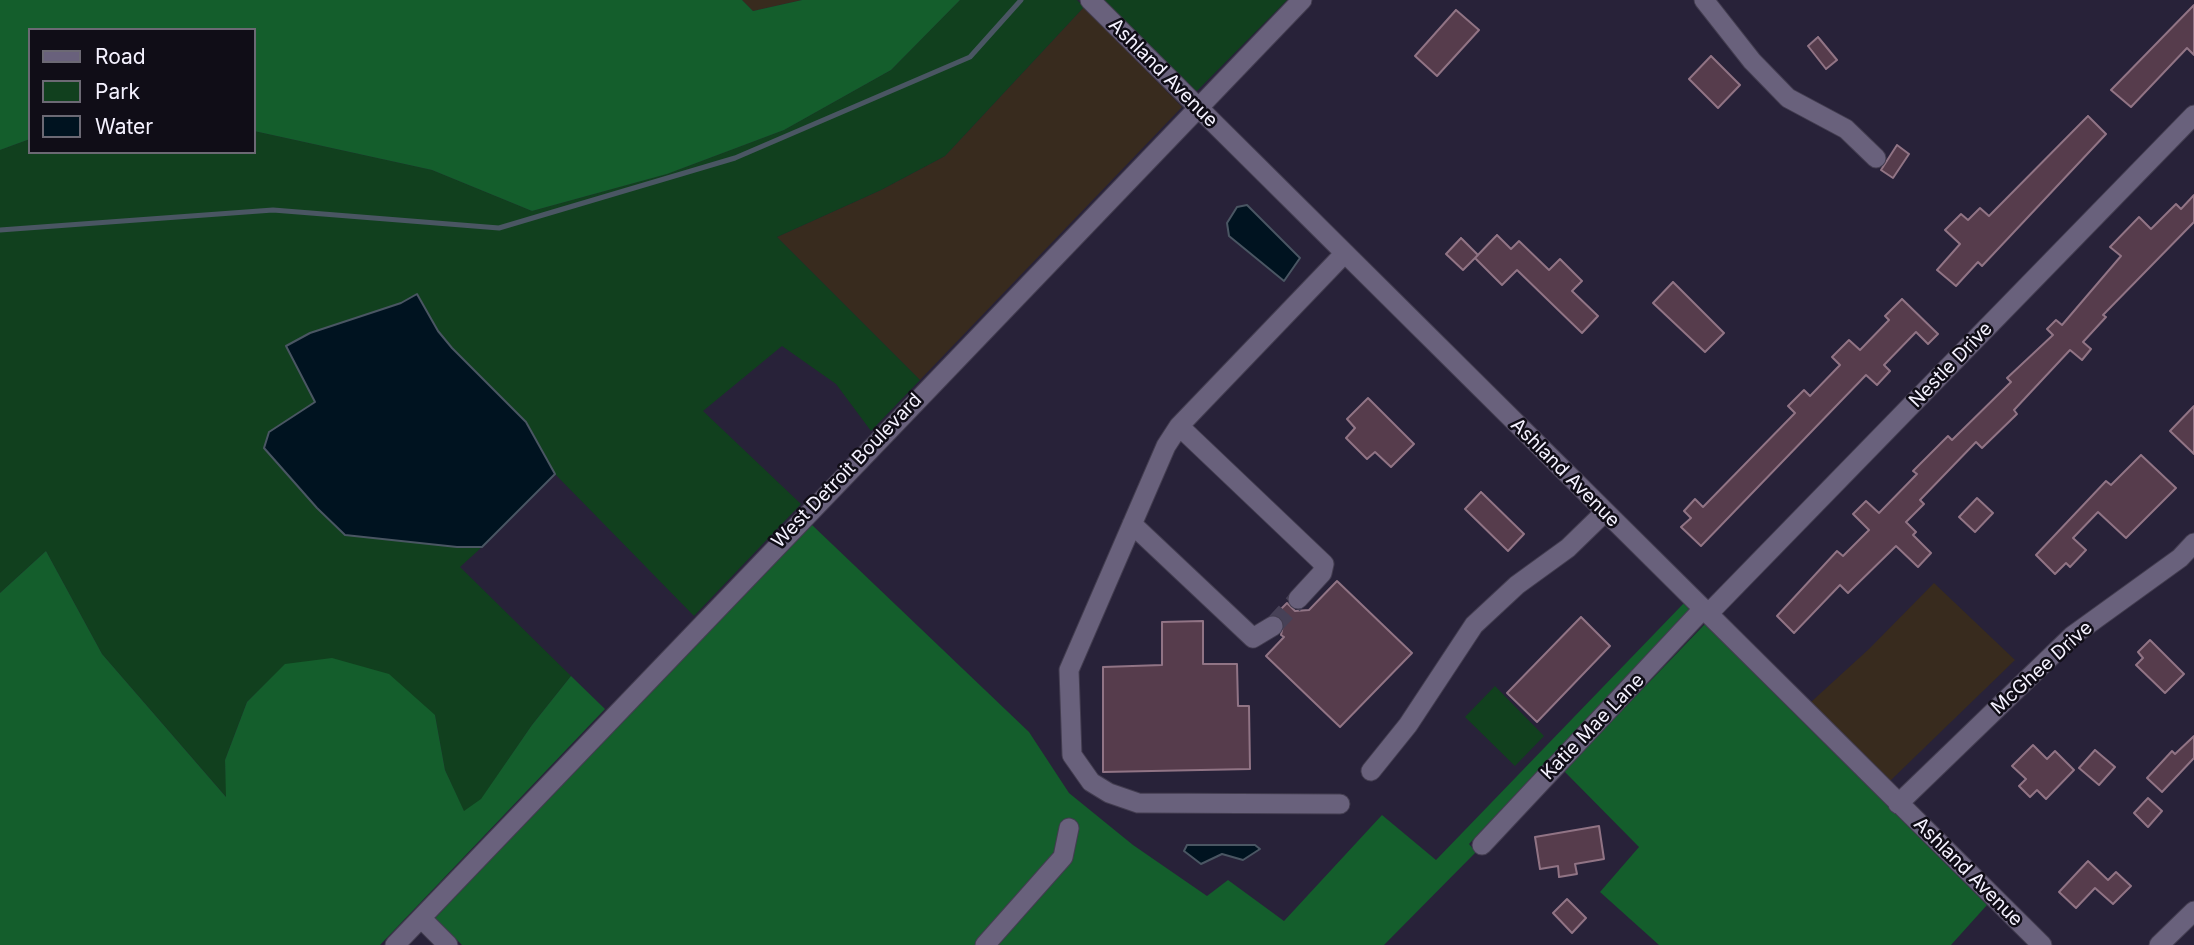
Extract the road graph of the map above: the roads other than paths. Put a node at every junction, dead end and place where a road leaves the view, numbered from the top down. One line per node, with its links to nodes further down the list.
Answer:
1 (1090, 0): 4 (street, Ashland Avenue)
2 (1302, 0): 4 (street, West Detroit Boulevard)
3 (1704, 0): 6 (street)
4 (1196, 108): 7 (street, Ashland Avenue); 21 (street, West Detroit Boulevard)
5 (2194, 116): 13 (street, Nestle Drive)
6 (1876, 158)
7 (1344, 254): 8 (street); 9 (street, Ashland Avenue)
8 (1179, 426): 10 (street); 12 (street)
9 (1605, 512): 13 (street, Ashland Avenue); 15 (street)
10 (1132, 524): 14 (street); 16 (street)
11 (2194, 543): 17 (street, McGhee Drive)
12 (1298, 599)
13 (1705, 611): 17 (street, Ashland Avenue); 19 (street, Katie Mae Lane)
14 (1273, 626)
15 (1371, 771)
16 (1340, 804)
17 (1898, 804): 25 (street, Ashland Avenue)
18 (1069, 828): 24 (street)
19 (1482, 845)
20 (2194, 911): 26 (street)
21 (421, 918): 22 (street, West Detroit Boulevard); 23 (street)
22 (395, 945)
23 (449, 945)
24 (985, 945)
25 (2042, 945)
26 (2159, 945)

